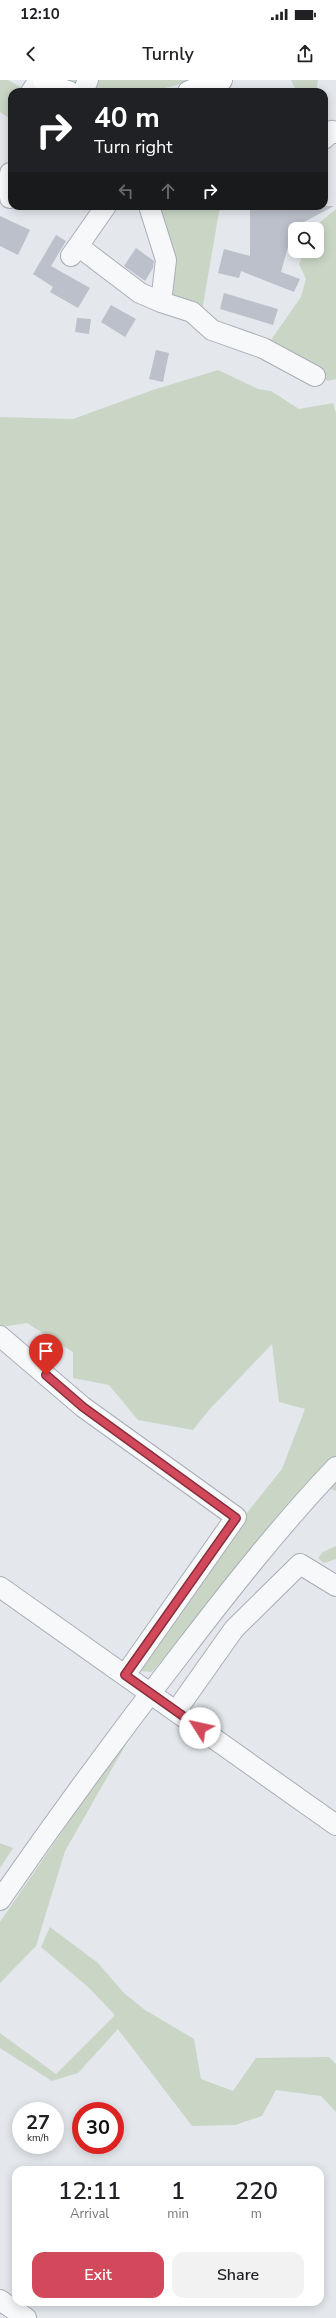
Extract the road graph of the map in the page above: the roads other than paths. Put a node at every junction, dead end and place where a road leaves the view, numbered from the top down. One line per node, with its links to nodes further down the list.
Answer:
1 (44, 80): 3 (main road)
2 (221, 80): 4 (main road)
3 (56, 88)
4 (200, 88)
5 (336, 133): 6 (street)
6 (328, 135)
7 (103, 210): 9 (street)
8 (150, 210): 9 (street)
9 (161, 302): 10 (street)
10 (315, 376)
11 (0, 1336): 15 (street)
12 (336, 1467): 16 (street)
13 (336, 1586): 17 (street)
14 (0, 1587): 15 (street)
15 (125, 1675): 16 (street)
16 (150, 1693): 17 (street); 19 (street)
17 (176, 1711): 18 (street)
18 (336, 1825)
19 (0, 1900)
20 (0, 2300): 21 (street)
21 (26, 2318)

